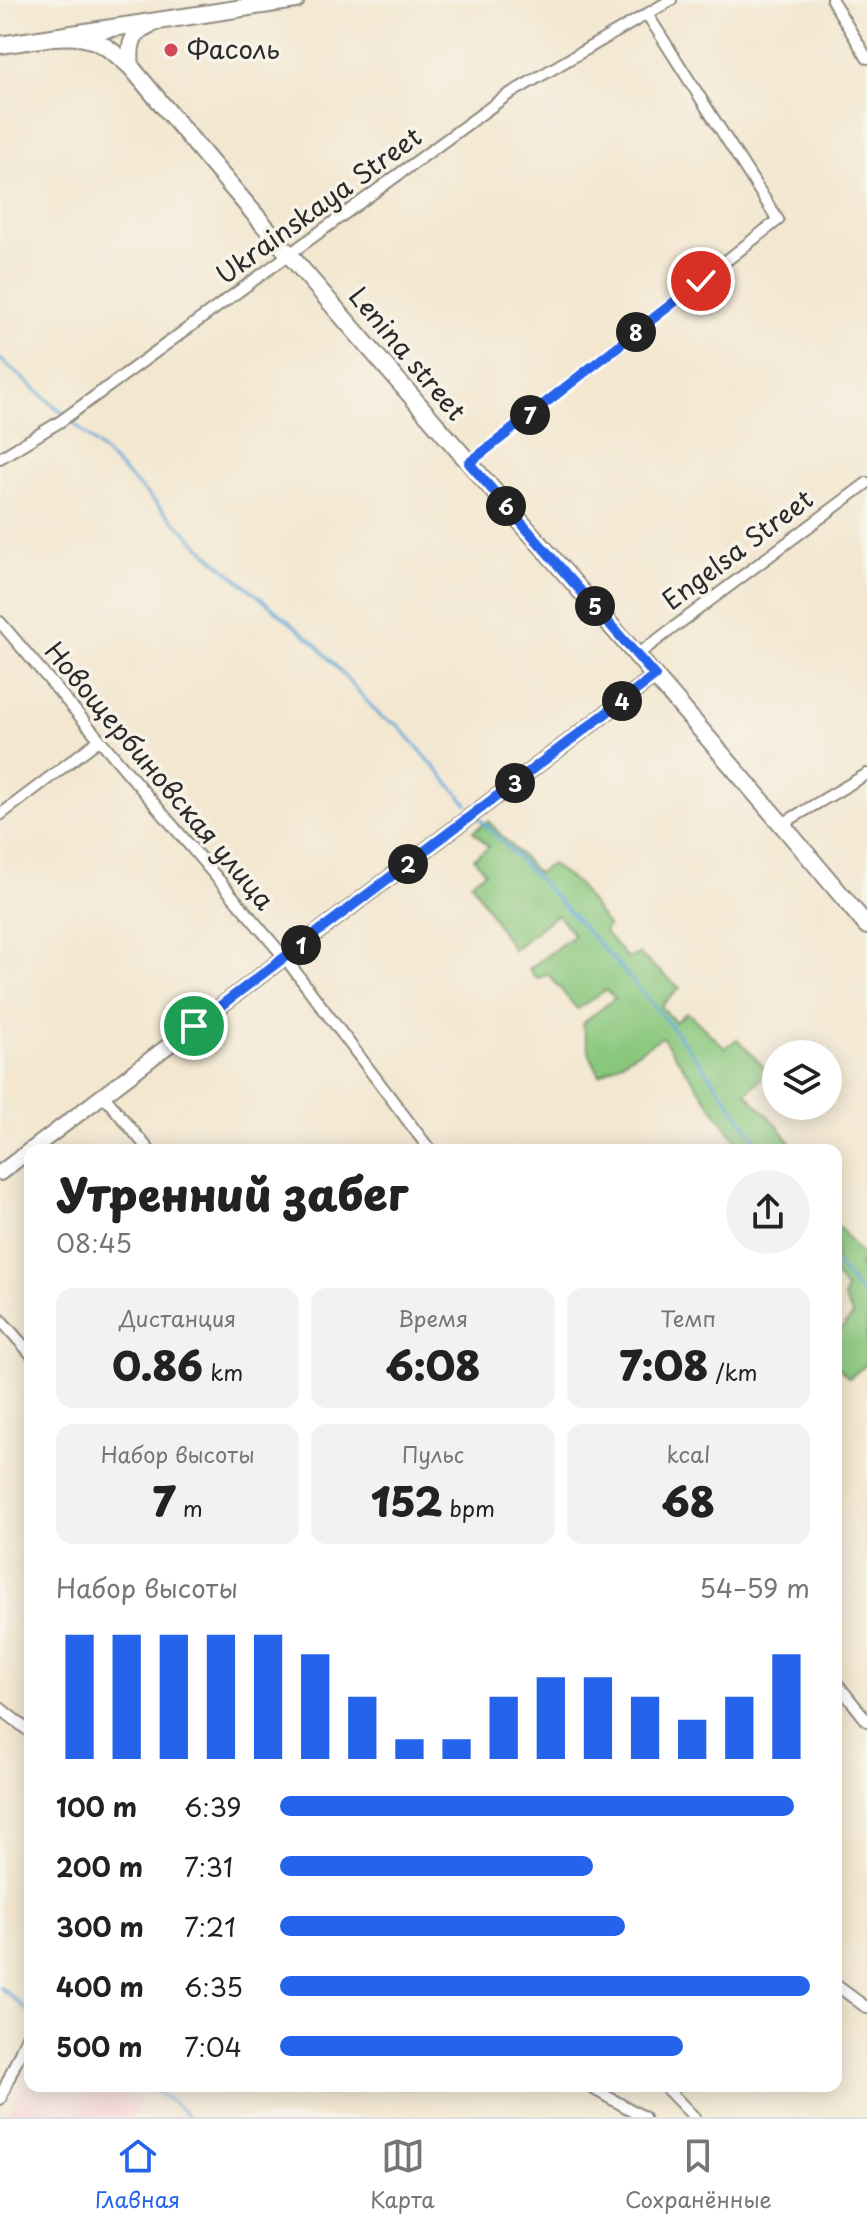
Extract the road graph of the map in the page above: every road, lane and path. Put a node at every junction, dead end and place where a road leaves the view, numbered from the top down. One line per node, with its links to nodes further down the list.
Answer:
1 (296, 0): 5 (main road)
2 (671, 0): 4 (street, Ukrainskaya Street)
3 (832, 0): 9 (street)
4 (647, 14): 11 (street, Ukrainskaya Street); 13 (street)
5 (161, 21): 6 (main road); 10 (main road)
6 (113, 29): 7 (main road); 10 (main road)
7 (54, 37): 8 (main road); 10 (main road)
8 (0, 45)
9 (867, 58)
10 (131, 67): 11 (main road, Lenina street)
11 (291, 255): 12 (street, Ukrainskaya Street); 13 (main road, Lenina street)
12 (0, 458)
13 (469, 463): 16 (main road, Lenina street)
14 (867, 483): 16 (street, Engelsa Street)
15 (0, 622): 18 (street, Новощербиновская улица)
16 (637, 655): 17 (main road, Lenina street)
17 (655, 676): 21 (main road, Lenina street); 23 (main road)
18 (99, 740): 20 (street); 23 (street, Новощербиновская улица)
19 (867, 774): 21 (street)
20 (0, 815)
21 (782, 824): 22 (main road, Lenina street)
22 (867, 926)
23 (285, 958): 24 (main road); 27 (street, Новощербиновская улица)
24 (103, 1095): 25 (main road); 26 (street)
25 (38, 1144)
26 (144, 1144)
27 (425, 1144)
28 (24, 1155): 29 (main road)
29 (0, 1173)
30 (0, 1319): 31 (street)
31 (24, 1346)
32 (842, 1690): 34 (street)
33 (0, 1708): 35 (street)
34 (867, 1721)
35 (24, 1727)
36 (842, 1989): 37 (street)
37 (867, 2008)
38 (24, 2043): 41 (street)
39 (599, 2092): 42 (street)
40 (670, 2092): 43 (street)
41 (0, 2099)
42 (644, 2117)
43 (694, 2117)

